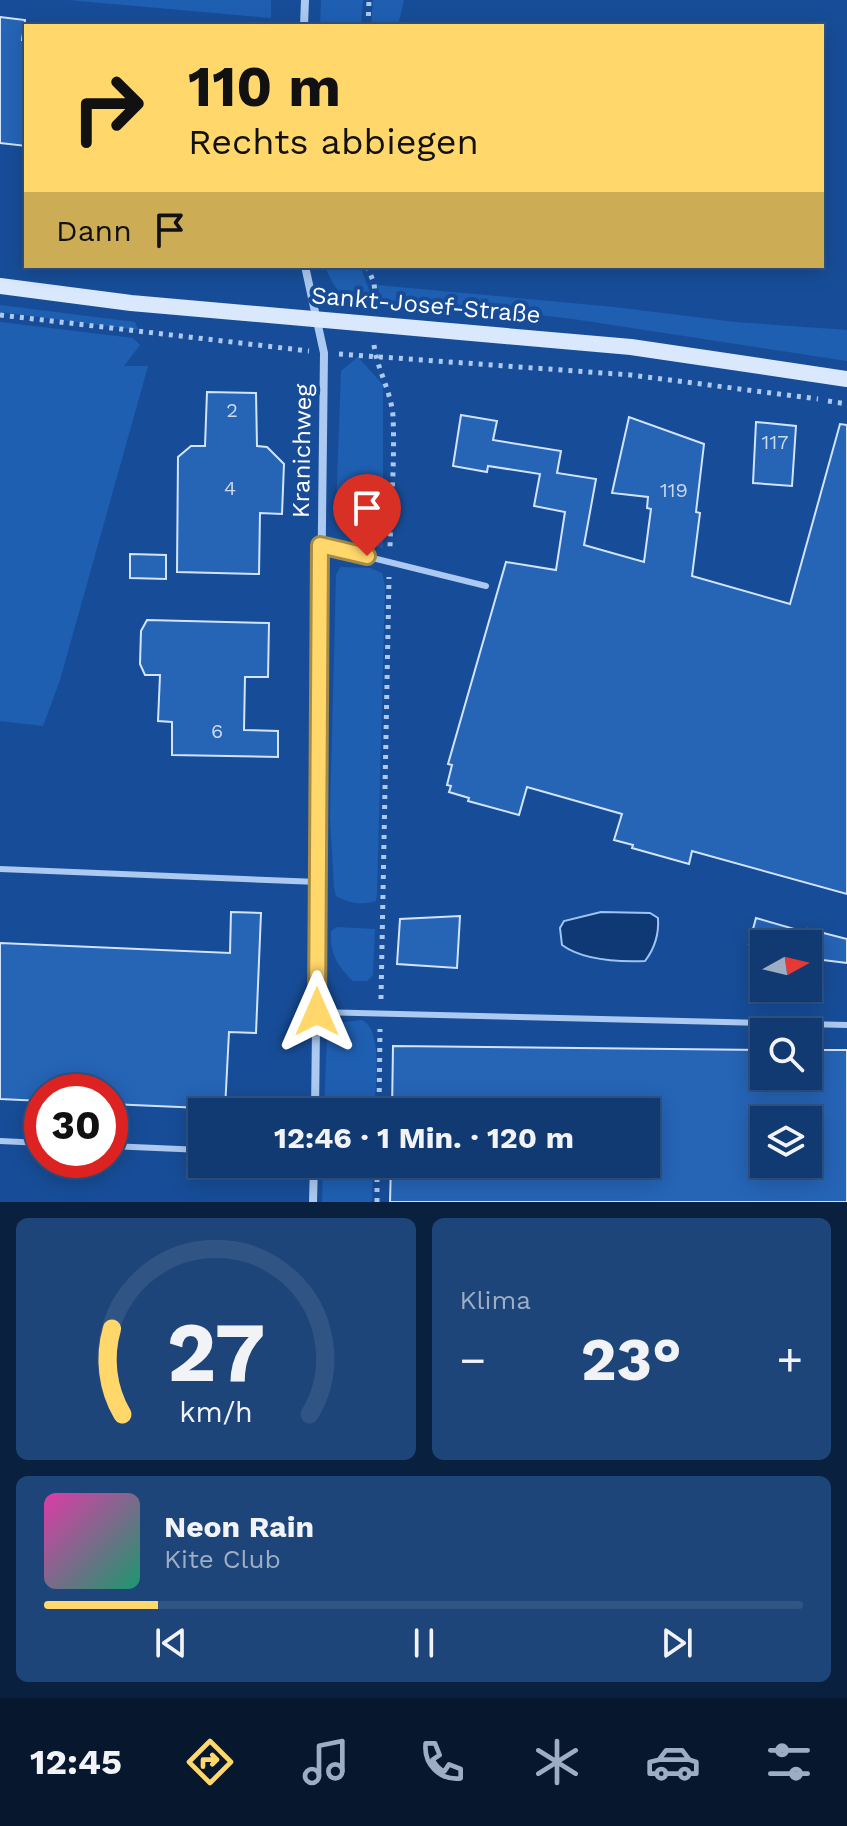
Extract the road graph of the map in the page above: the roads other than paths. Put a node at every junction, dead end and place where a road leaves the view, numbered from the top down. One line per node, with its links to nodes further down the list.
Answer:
1 (305, 0): 2 (street)
2 (304, 24)
3 (305, 268): 5 (street, Kranichweg)
4 (0, 286): 5 (street, Sankt-Josef-Straße)
5 (317, 319): 6 (street, Sankt-Josef-Straße); 7 (street, Kranichweg)
6 (847, 379)
7 (320, 545): 8 (lane); 10 (street, Kranichweg)
8 (486, 586)
9 (0, 869): 10 (lane)
10 (318, 882): 11 (street, Kranichweg)
11 (317, 1012): 12 (lane); 13 (street, Kranichweg)
12 (847, 1025)
13 (315, 1098)
14 (0, 1141): 15 (lane)
15 (24, 1142)
16 (128, 1147): 17 (lane)
17 (188, 1149)
18 (314, 1178): 19 (street)
19 (313, 1202)

